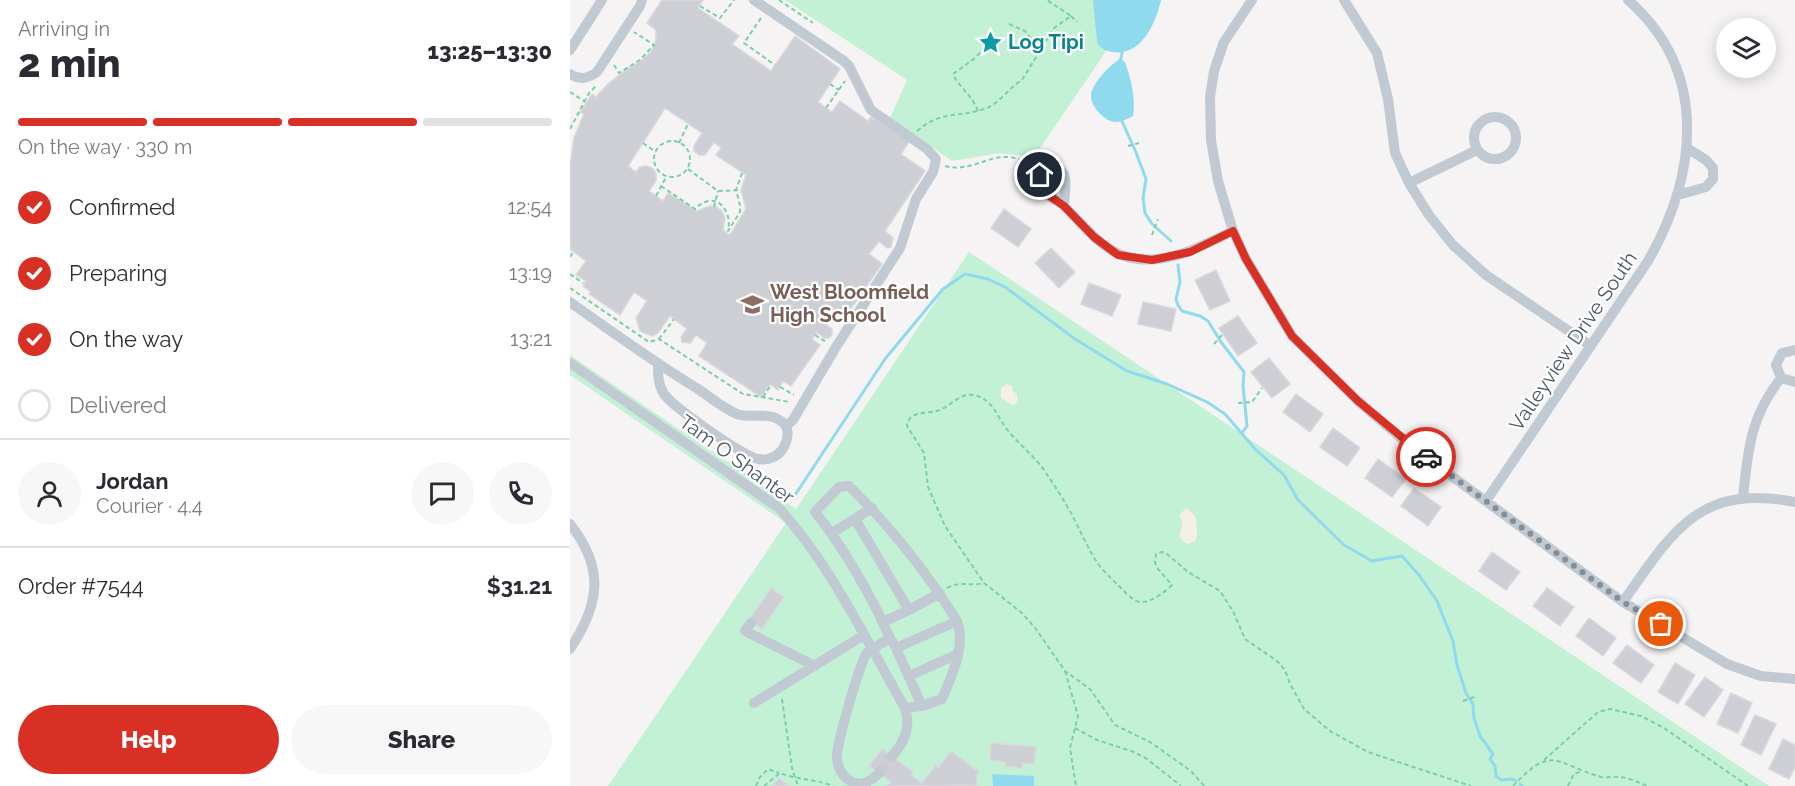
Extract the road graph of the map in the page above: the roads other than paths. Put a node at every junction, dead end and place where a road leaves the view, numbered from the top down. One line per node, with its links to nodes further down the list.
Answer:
1 (602, 0): 7 (street)
2 (642, 0): 8 (street)
3 (754, 0): 22 (street)
4 (1252, 0): 14 (street)
5 (1344, 0): 11 (street)
6 (1628, 0): 9 (street, Valleyview Drive South)
7 (570, 50)
8 (570, 74)
9 (1687, 148): 12 (street, Valleyview Drive South); 12 (street)
10 (1477, 150): 10 (street); 11 (street)
11 (1409, 183): 16 (street)
12 (1678, 195): 16 (street, Valleyview Drive South)
13 (1064, 206): 13 (street); 14 (street)
14 (1233, 231): 24 (street)
15 (570, 302): 19 (street)
16 (1591, 346): 24 (street, Valleyview Drive South)
17 (1795, 350): 20 (street)
18 (570, 363): 36 (street, Tam O Shanter)
19 (658, 364): 22 (street); 22 (street)
20 (1781, 378): 21 (street); 23 (street)
21 (1795, 382)
22 (786, 426)
23 (1743, 497): 25 (street); 31 (street)
24 (1486, 501): 31 (street)
25 (1795, 502)
26 (872, 508): 27 (street); 29 (street); 30 (street)
27 (855, 519): 29 (street); 32 (street)
28 (570, 524): 38 (street)
29 (832, 533): 34 (street)
30 (940, 593): 32 (street); 33 (street)
31 (1623, 602): 43 (street)
32 (909, 610): 34 (street)
33 (957, 621): 37 (street); 40 (street)
34 (883, 622): 37 (street)
35 (751, 623): 41 (street)
36 (864, 635): 39 (street, Tam O Shanter); 41 (street)
37 (893, 643): 39 (street); 42 (street)
38 (570, 649)
39 (872, 650): 46 (street, Tam O Shanter); 48 (street)
40 (958, 654): 42 (street); 45 (street)
41 (815, 666): 44 (street)
42 (909, 676): 45 (street)
43 (1795, 679)
44 (754, 703)
45 (922, 706): 46 (street)
46 (905, 708): 47 (street)
47 (892, 756)
48 (879, 773)

